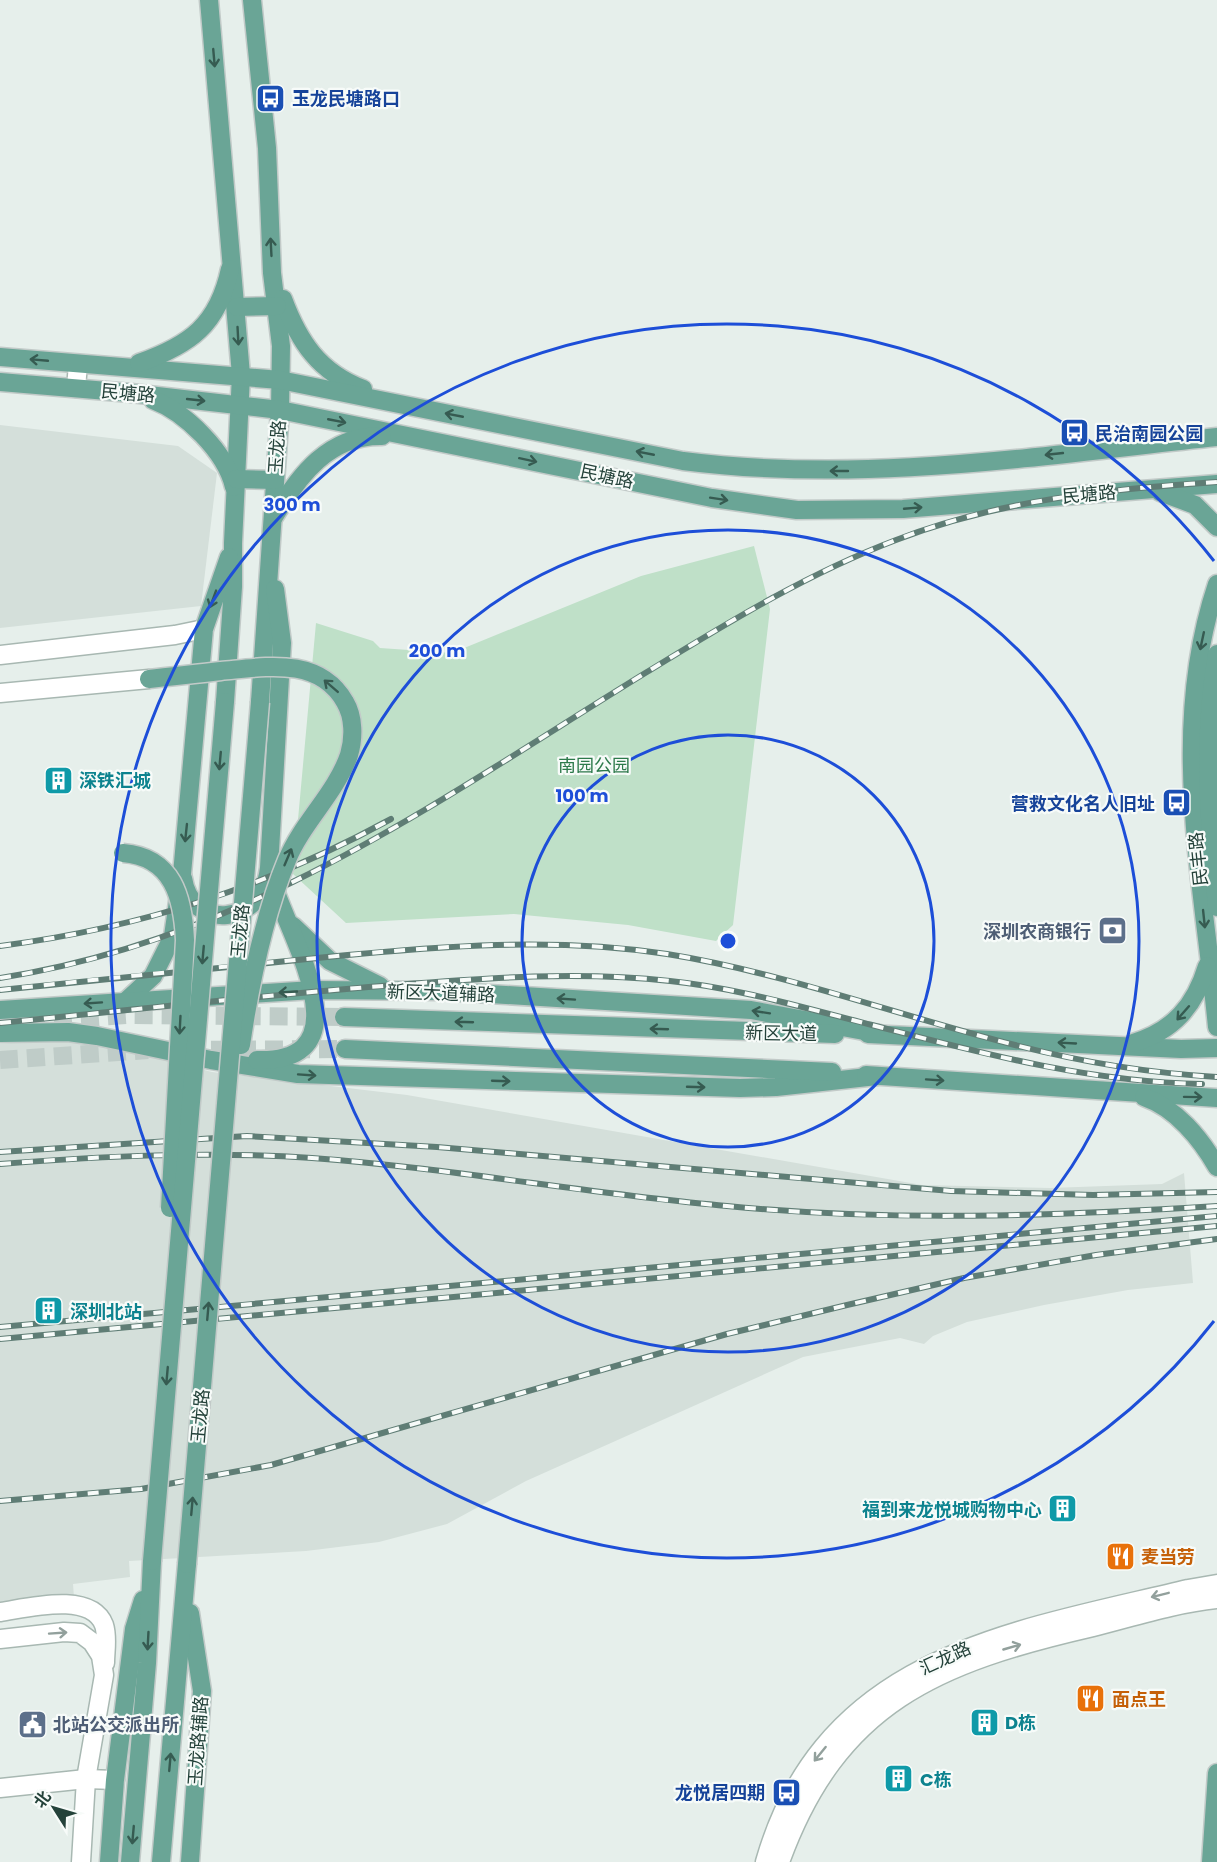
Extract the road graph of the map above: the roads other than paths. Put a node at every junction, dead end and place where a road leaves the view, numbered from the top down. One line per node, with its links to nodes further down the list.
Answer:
1 (209, 0): 3 (main road, 玉龙路, one-way to 3)
2 (252, 0): 4 (main road, 玉龙路, one-way to 2)
3 (232, 258): 6 (main road, 玉龙路); 9 (main road)
4 (272, 273): 5 (main road, 玉龙路); 16 (main road)
5 (277, 306): 6 (main road); 11 (main road, 玉龙路)
6 (237, 307): 10 (main road, 玉龙路, one-way to 10)
7 (0, 357): 8 (main road, 民塘路, one-way to 7)
8 (78, 364): 9 (main road, 民塘路); 13 (street)
9 (132, 366): 10 (main road, 民塘路)
10 (241, 375): 11 (main road, 民塘路); 15 (main road, 玉龙路)
11 (280, 380): 16 (main road, 民塘路); 17 (main road, 玉龙路)
12 (0, 382): 13 (main road, 民塘路)
13 (76, 388): 14 (main road, 民塘路)
14 (131, 393): 15 (main road, 民塘路, one-way to 15); 22 (main road)
15 (240, 404): 17 (main road, 民塘路); 22 (main road, 玉龙路)
16 (404, 405): 19 (main road, 民塘路, one-way to 16)
17 (280, 410): 18 (main road, 民塘路, one-way to 18); 20 (main road, 玉龙路)
18 (415, 436): 23 (main road, 民塘路, one-way to 23); 24 (main road)
19 (1217, 437)
20 (275, 480): 22 (main road); 24 (main road, 玉龙路)
21 (1217, 484): 23 (main road, 民塘路)
22 (236, 485): 26 (main road, 玉龙路)
23 (1146, 489): 25 (main road)
24 (272, 521): 27 (main road, 玉龙路)
25 (1217, 527)
26 (232, 543): 29 (main road, one-way to 29); 57 (main road, 玉龙路, one-way to 57, bridge)
27 (270, 551): 35 (main road); 56 (main road, 玉龙路, bridge)
28 (1217, 584): 39 (main road, 民丰路, one-way to 39)
29 (204, 629): 31 (street); 36 (main road, one-way to 36)
30 (1217, 654): 37 (main road, 民丰路)
31 (0, 655)
32 (149, 679): 33 (street); 56 (main road, one-way to 32, bridge)
33 (0, 693)
34 (123, 853): 57 (main road, one-way to 57, bridge)
35 (268, 868): 36 (main road); 38 (main road)
36 (182, 874): 42 (main road)
37 (1217, 907)
38 (285, 915): 40 (main road); 41 (main road)
39 (1209, 962): 45 (main road, 民丰路); 48 (main road, one-way to 48)
40 (313, 990): 41 (main road, 新区大道辅路); 42 (main road, 新区大道辅路, one-way to 42); 51 (main road)
41 (390, 990): 47 (main road, 新区大道辅路, one-way to 41)
42 (127, 1000): 43 (main road, 新区大道辅路, one-way to 43)
43 (0, 1010)
44 (344, 1017): 47 (main road, 新区大道, one-way to 44)
45 (1217, 1027)
46 (0, 1034): 51 (main road)
47 (880, 1034): 48 (main road, 新区大道, one-way to 47)
48 (1125, 1046): 49 (main road, 新区大道)
49 (1217, 1048)
50 (345, 1049): 52 (main road, 新区大道)
51 (210, 1060): 52 (main road, one-way to 52)
52 (877, 1076): 53 (main road, 新区大道, one-way to 53)
53 (1134, 1094): 54 (main road, 新区大道, one-way to 54); 55 (main road)
54 (1217, 1098)
55 (1217, 1167)
56 (219, 1180): 60 (main road, 玉龙路, one-way to 56, bridge)
57 (172, 1316): 58 (main road, 玉龙路, one-way to 58, bridge)
58 (151, 1567): 67 (main road); 71 (main road, 玉龙路, one-way to 71)
59 (1217, 1584): 74 (street, 汇龙路, one-way to 74)
60 (185, 1585): 72 (main road, 玉龙路, one-way to 60); 73 (main road, 玉龙路辅路)
61 (1217, 1599): 75 (street, 汇龙路, one-way to 61)
62 (0, 1612): 64 (street)
63 (0, 1639): 64 (street, one-way to 64)
64 (104, 1675): 66 (street)
65 (1217, 1773): 76 (main road)
66 (86, 1779): 67 (street); 68 (street); 69 (street)
67 (116, 1780): 70 (main road)
68 (0, 1788)
69 (81, 1862)
70 (109, 1862)
71 (130, 1862)
72 (161, 1862)
73 (190, 1862)
74 (765, 1862)
75 (780, 1862)
76 (1211, 1862)

